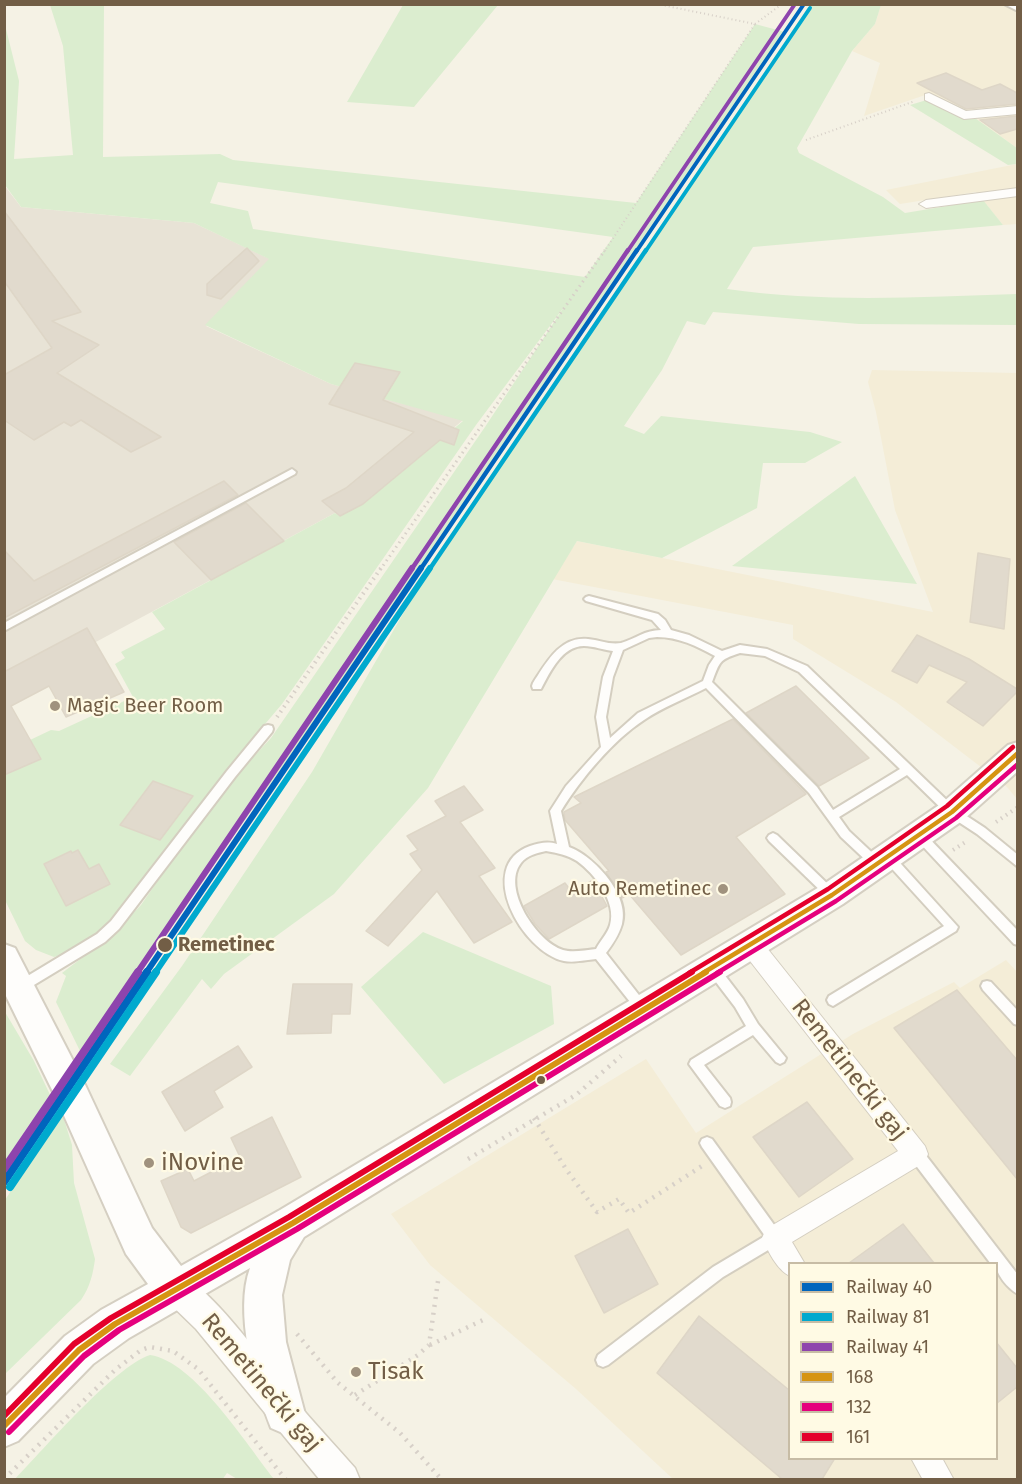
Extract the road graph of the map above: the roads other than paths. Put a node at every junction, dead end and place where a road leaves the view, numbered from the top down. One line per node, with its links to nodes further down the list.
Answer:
1 (1007, 4): 2 (lane)
2 (1017, 9)
3 (930, 97): 4 (street)
4 (1017, 110)
5 (1017, 192): 6 (street)
6 (926, 204)
7 (292, 472): 9 (lane)
8 (589, 598): 10 (lane)
9 (4, 628)
10 (668, 633): 11 (lane); 12 (lane)
11 (619, 648): 14 (lane); 16 (lane)
12 (721, 655): 13 (lane); 18 (lane)
13 (707, 683): 16 (lane); 20 (lane)
14 (537, 686)
15 (268, 729): 31 (lane)
16 (606, 748): 23 (lane)
17 (1017, 753): 19 (main road)
18 (908, 770): 19 (lane); 20 (lane)
19 (952, 812): 21 (main road); 25 (lane)
20 (832, 816): 24 (lane)
21 (919, 835): 24 (main road); 27 (lane)
22 (773, 838): 26 (lane)
23 (564, 850): 29 (lane); 29 (lane)
24 (883, 861): 26 (main road); 33 (lane)
25 (1017, 862)
26 (832, 895): 28 (main road)
27 (1017, 940)
28 (751, 945): 30 (main road); 40 (street, Remetinečki gaj)
29 (599, 954): 34 (lane)
30 (712, 969): 34 (main road); 36 (lane)
31 (10, 973): 45 (main road)
32 (987, 986): 35 (lane)
33 (833, 1000)
34 (643, 1010): 41 (main road)
35 (1017, 1020)
36 (754, 1028): 37 (lane); 38 (lane)
37 (780, 1058)
38 (725, 1102)
39 (707, 1143): 42 (lane)
40 (916, 1154): 42 (street, Remetinečki gaj); 44 (lane)
41 (293, 1223): 45 (main road); 47 (main road)
42 (775, 1238): 43 (street); 46 (lane)
43 (791, 1262)
44 (1017, 1287)
45 (176, 1288): 47 (street, Remetinečki gaj); 48 (main road)
46 (603, 1360)
47 (285, 1414): 50 (street, Remetinečki gaj)
48 (4, 1427)
49 (926, 1460): 51 (street)
50 (343, 1479)
51 (940, 1479)

